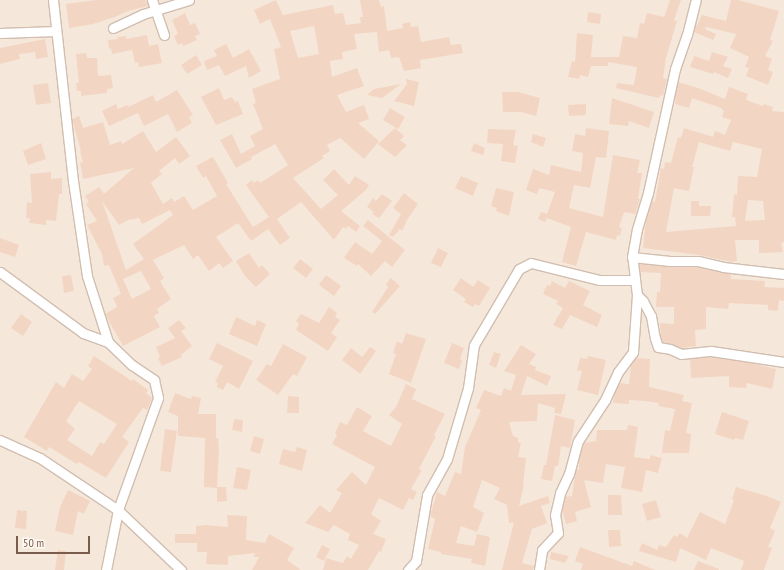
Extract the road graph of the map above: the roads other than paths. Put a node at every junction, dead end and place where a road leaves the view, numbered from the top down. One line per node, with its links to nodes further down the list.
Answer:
1 (53, 0): 7 (street)
2 (152, 0): 5 (street)
3 (189, 0): 5 (street)
4 (696, 0): 10 (street)
5 (155, 10): 6 (street); 9 (street)
6 (113, 28)
7 (56, 31): 8 (street); 15 (street)
8 (0, 33)
9 (164, 35)
10 (632, 257): 12 (street); 13 (street)
11 (0, 272): 15 (street)
12 (784, 274)
13 (635, 280): 14 (street); 21 (street)
14 (637, 295): 16 (street); 22 (street)
15 (108, 342): 18 (street)
16 (784, 362)
17 (0, 440): 18 (street)
18 (118, 510): 19 (street); 20 (street)
19 (106, 570)
20 (181, 570)
21 (408, 570)
22 (539, 570)

